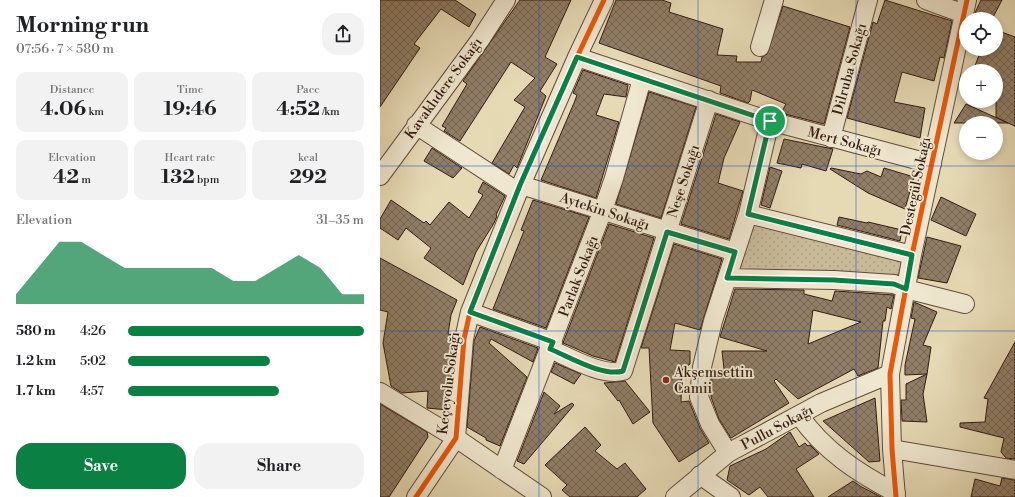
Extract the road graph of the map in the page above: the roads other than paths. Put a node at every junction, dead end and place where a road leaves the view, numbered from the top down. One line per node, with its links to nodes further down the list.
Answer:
1 (506, 0): 12 (street, Kavaklıdere Sokağı)
2 (604, 0): 8 (street, Keçeyolu Sokağı)
3 (774, 0): 7 (street)
4 (868, 0): 13 (street, Dilruba Sokağı)
5 (926, 0): 6 (street)
6 (966, 7): 14 (street, Destegül Sokağı)
7 (760, 47)
8 (577, 57): 9 (street, Mert Sokağı); 16 (street, Keçeyolu Sokağı)
9 (642, 79): 10 (street, Mert Sokağı); 17 (street, Parlak Sokağı)
10 (709, 100): 11 (street, Mert Sokağı); 19 (street, Neşe Sokağı)
11 (770, 121): 13 (street, Mert Sokağı); 18 (street)
12 (416, 125): 15 (street, Kavaklıdere Sokağı); 16 (street, Aytekin Sokağı)
13 (831, 138): 14 (street, Mert Sokağı)
14 (932, 164): 21 (street, Destegül Sokağı)
15 (380, 176)
16 (519, 188): 17 (street, Aytekin Sokağı); 25 (street, Keçeyolu Sokağı)
17 (603, 210): 19 (street, Aytekin Sokağı); 26 (street, Parlak Sokağı)
18 (748, 214): 20 (street); 21 (street)
19 (667, 232): 20 (street, Aytekin Sokağı); 26 (street, Neşe Sokağı)
20 (735, 252): 22 (street)
21 (912, 255): 23 (street, Destegül Sokağı)
22 (727, 278): 23 (street); 32 (street)
23 (906, 289): 24 (street); 27 (street, Destegül Sokağı)
24 (965, 304)
25 (470, 312): 26 (street); 30 (street, Keçeyolu Sokağı)
26 (552, 346): 33 (street, Parlak Sokağı)
27 (890, 374): 29 (street, Pullu Sokağı); 31 (street, Destegül Sokağı)
28 (380, 392): 30 (street)
29 (799, 415): 32 (street, Pullu Sokağı); 36 (street)
30 (456, 438): 33 (street); 37 (street, Keçeyolu Sokağı)
31 (892, 449): 34 (street); 36 (street, Destegül Sokağı)
32 (728, 453): 35 (street, Pullu Sokağı)
33 (502, 470): 38 (street)
34 (1015, 470)
35 (700, 475): 39 (street, Pullu Sokağı); 40 (street)
36 (896, 495)
37 (416, 497)
38 (542, 497)
39 (674, 497)
40 (731, 497)

